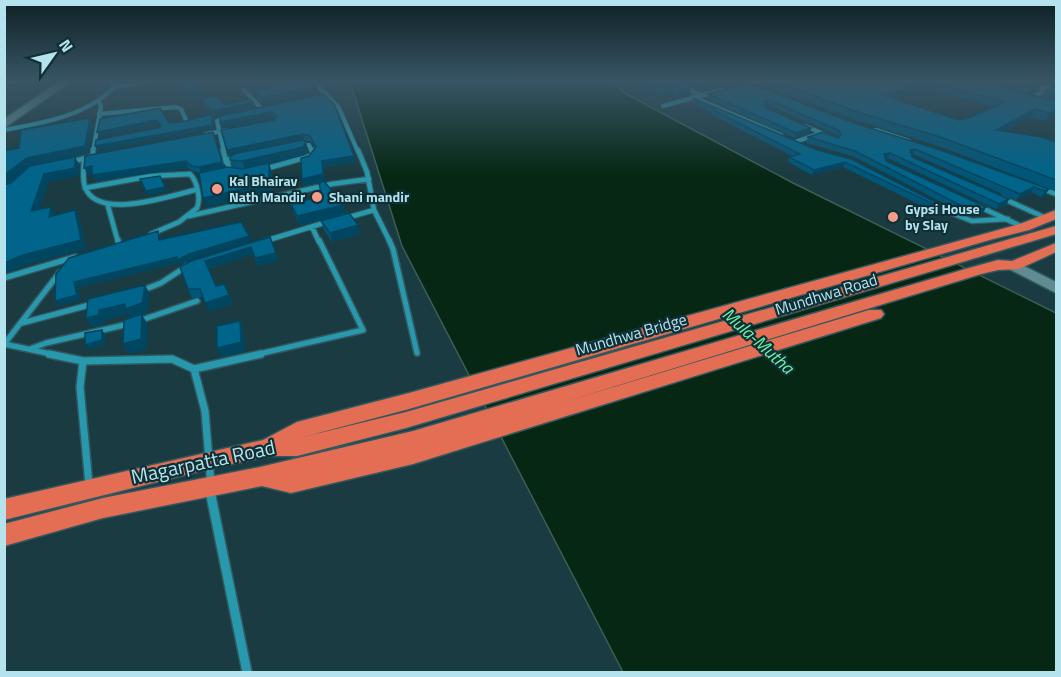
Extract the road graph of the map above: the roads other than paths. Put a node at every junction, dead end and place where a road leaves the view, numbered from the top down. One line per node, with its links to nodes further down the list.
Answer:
1 (20, 112): 10 (main road)
2 (71, 112): 13 (street)
3 (125, 112): 7 (street)
4 (182, 112): 9 (street)
5 (341, 112): 33 (street)
6 (726, 112): 22 (street)
7 (99, 114): 21 (street)
8 (227, 116): 15 (street)
9 (188, 122)
10 (4, 124)
11 (803, 125): 16 (street)
12 (868, 129): 20 (street)
13 (4, 130)
14 (230, 130): 15 (street)
15 (218, 132): 17 (street); 29 (street)
16 (821, 133): 18 (street); 22 (street)
17 (198, 135)
18 (835, 139)
19 (104, 140): 21 (street)
20 (911, 141)
21 (93, 142): 26 (street)
22 (795, 142): 23 (street)
23 (804, 146)
24 (289, 147): 31 (street)
25 (103, 154): 26 (street)
26 (93, 156): 28 (street)
27 (246, 156): 29 (street)
28 (84, 159): 30 (street); 35 (street)
29 (226, 163): 32 (street)
30 (63, 164)
31 (256, 171)
32 (219, 174)
33 (369, 179): 42 (street); 43 (street)
34 (1034, 186): 37 (street)
35 (85, 188): 36 (street); 41 (street)
36 (195, 190): 41 (street); 43 (street)
37 (1056, 194)
38 (994, 195): 44 (street)
39 (934, 204): 45 (street)
40 (977, 205): 45 (street)
41 (108, 206): 52 (street)
42 (374, 210): 46 (street); 68 (street)
43 (189, 216): 49 (street)
44 (1051, 216): 47 (highway)
45 (1008, 219): 47 (street)
46 (312, 227): 51 (street); 70 (street)
47 (1024, 227): 71 (highway)
48 (1056, 230): 71 (highway, Mundhwa Bridge)
49 (142, 237)
50 (126, 242): 52 (street)
51 (263, 242)
52 (119, 244): 53 (street)
53 (109, 247)
54 (1056, 247): 57 (highway)
55 (79, 256): 56 (street)
56 (69, 259): 60 (street); 65 (street)
57 (1019, 263): 59 (main road); 61 (main road); 71 (highway)
58 (193, 264): 62 (street)
59 (1056, 276)
60 (4, 278)
61 (1056, 288)
62 (138, 292)
63 (103, 301): 65 (street)
64 (197, 301): 67 (street)
65 (22, 323): 66 (street)
66 (5, 344): 67 (street)
67 (29, 349): 69 (street)
68 (417, 353)
69 (83, 361): 70 (street); 74 (street)
70 (194, 369): 72 (street)
71 (411, 429): 72 (highway); 73 (highway, Magarpatta Road)
72 (209, 460): 73 (street); 74 (highway, Magarpatta Road)
73 (208, 485): 76 (highway, Magarpatta Road); 77 (street)
74 (89, 489): 75 (highway, Magarpatta Road)
75 (4, 510)
76 (4, 535)
77 (247, 672)

